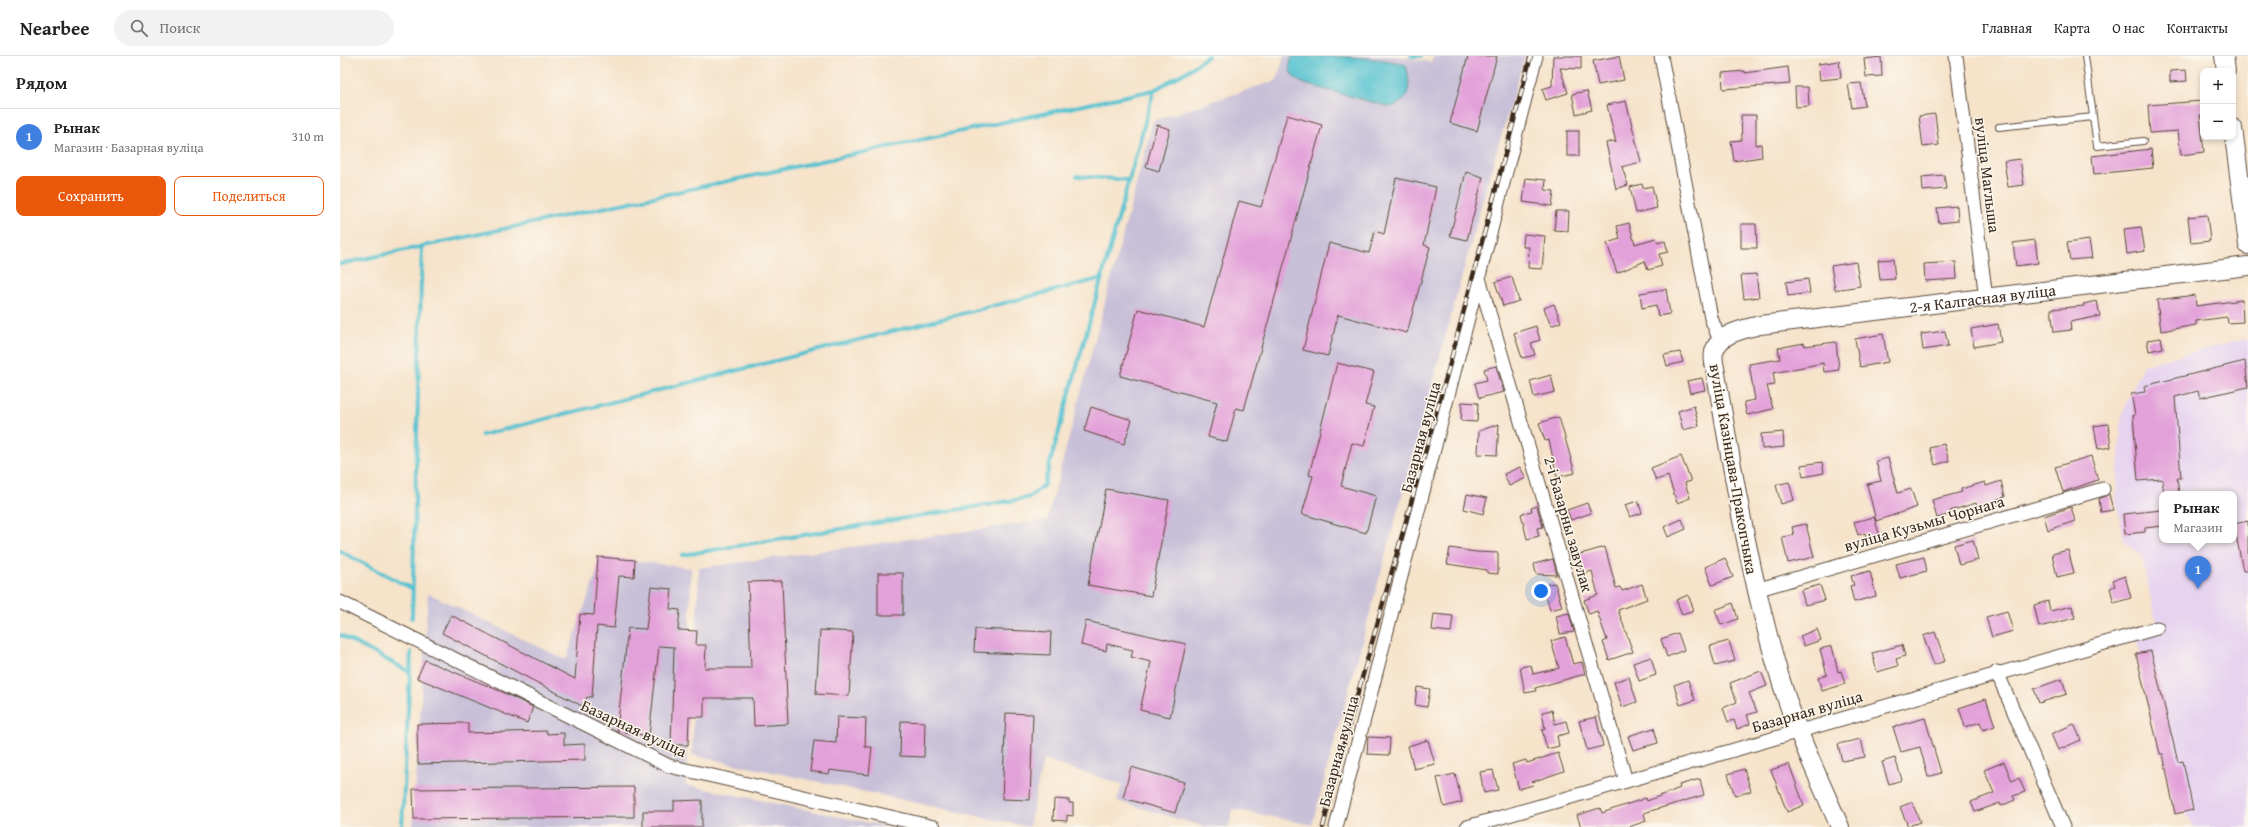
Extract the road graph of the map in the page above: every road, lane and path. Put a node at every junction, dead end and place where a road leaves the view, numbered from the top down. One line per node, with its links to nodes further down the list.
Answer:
1 (1536, 56): 13 (street, Базарная вуліца)
2 (1661, 56): 15 (street, вуліца Казінцава-Пракопчыка)
3 (1956, 56): 14 (street, вуліца Маглыша)
4 (2085, 56): 7 (lane)
5 (2224, 56): 6 (street)
6 (2226, 68)
7 (2093, 117): 8 (lane); 10 (lane)
8 (1999, 127)
9 (2235, 140): 11 (street)
10 (2143, 141)
11 (2248, 245)
12 (2248, 266): 14 (street, 2-я Калгасная вуліца)
13 (1479, 278): 22 (street, 2-і Базарны завулак); 24 (street, Базарная вуліца)
14 (1986, 299): 15 (street, 2-я Калгасная вуліца)
15 (1720, 341): 17 (street, вуліца Казінцава-Пракопчыка)
16 (2103, 489): 17 (street, вуліца Кузьмы Чорнага)
17 (1756, 590): 21 (street, вуліца Казінцава-Пракопчыка)
18 (340, 602): 23 (street, Базарная вуліца)
19 (2157, 628): 20 (street, Базарная вуліца)
20 (1997, 672): 21 (street, Базарная вуліца); 27 (street)
21 (1799, 732): 22 (street, Базарная вуліца); 26 (street, вуліца Казінцава-Пракопчыка)
22 (1626, 781): 25 (street, Базарная вуліца)
23 (934, 827)
24 (1336, 827)
25 (1467, 827)
26 (1840, 827)
27 (2063, 827)

